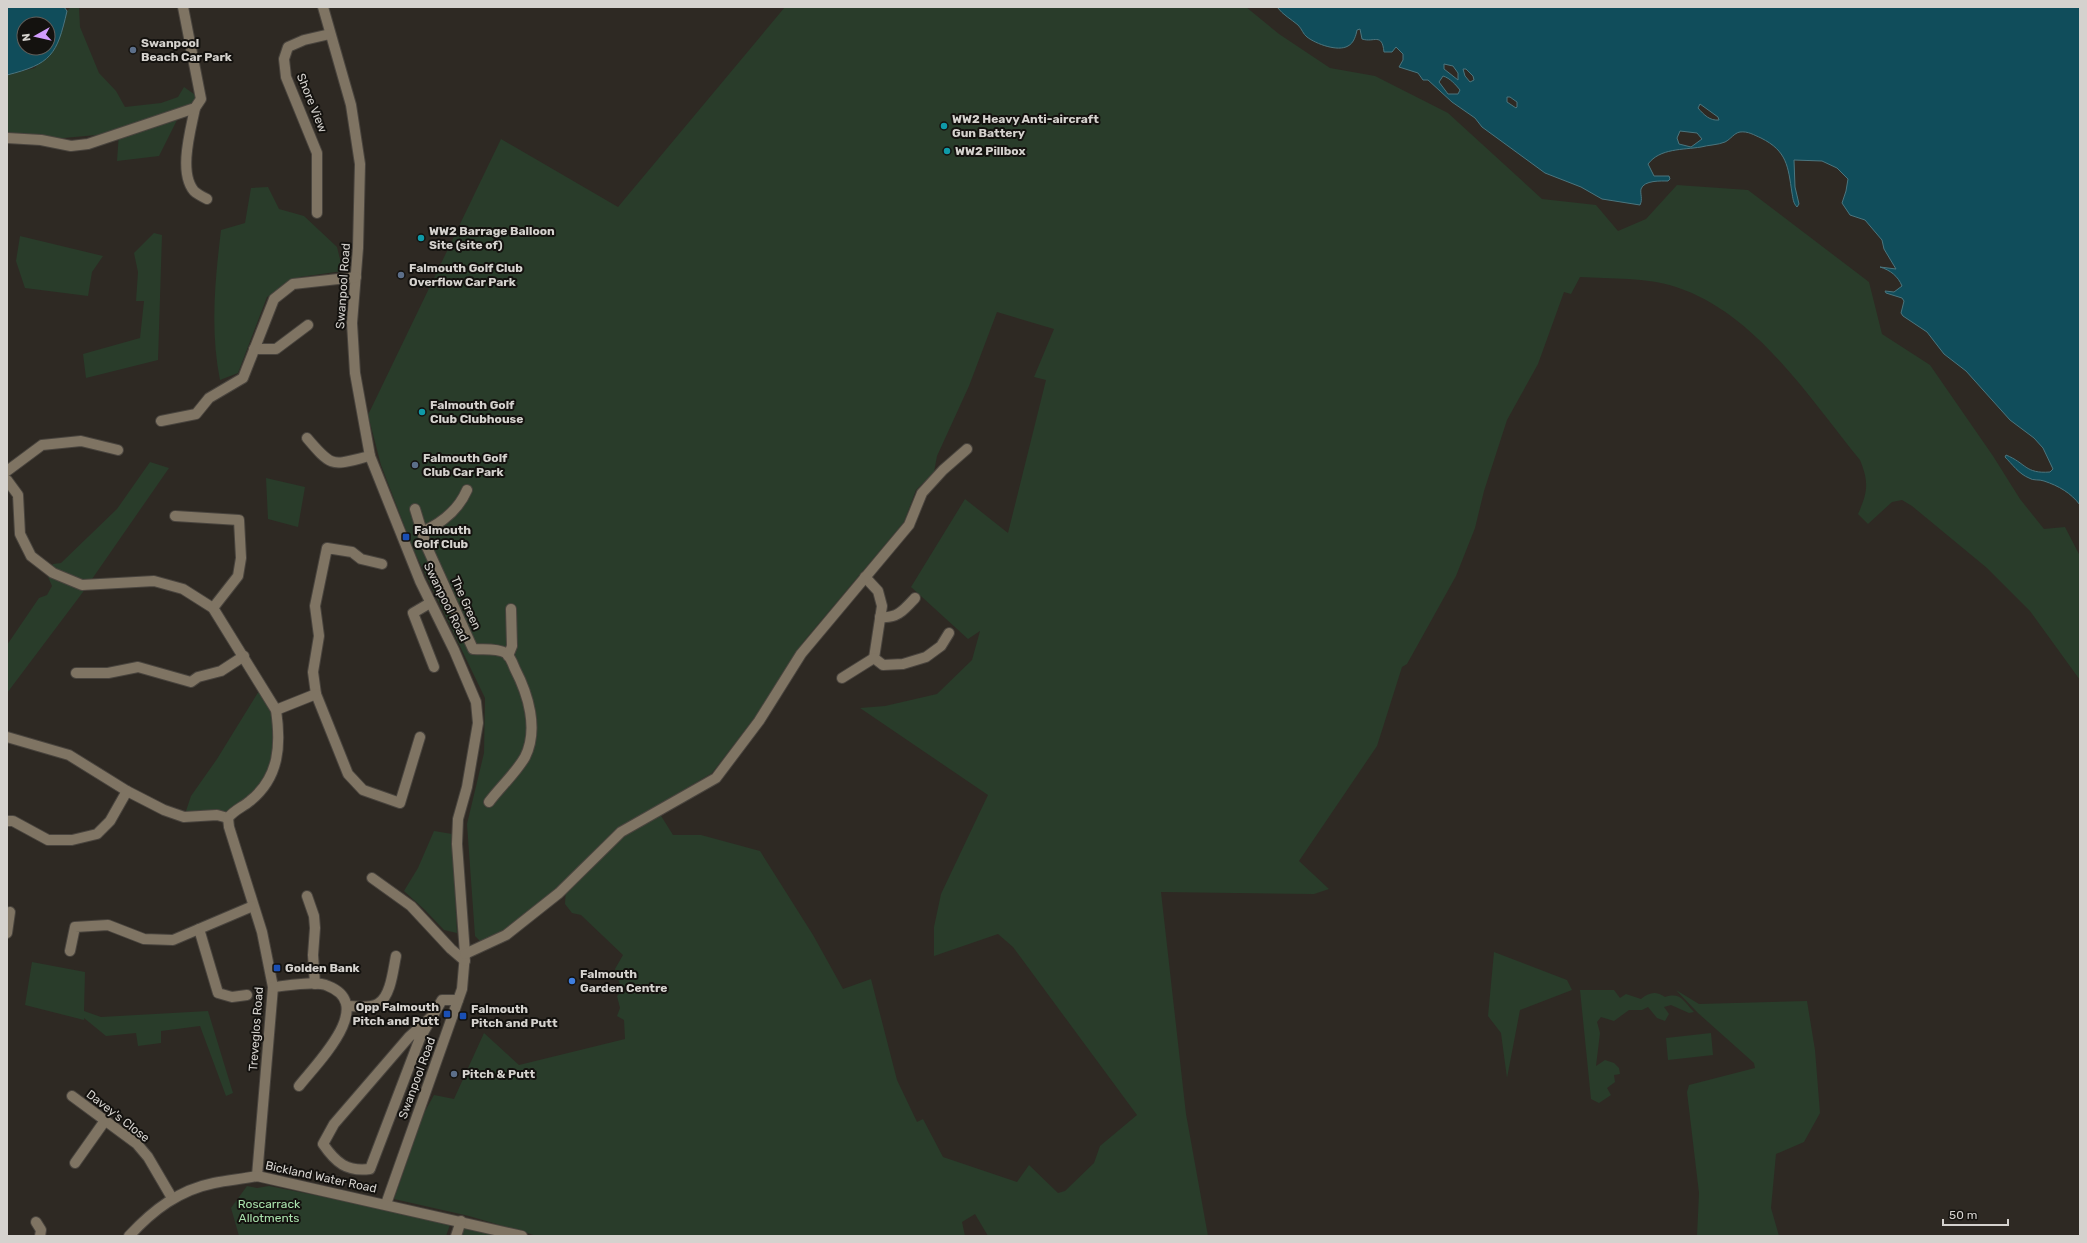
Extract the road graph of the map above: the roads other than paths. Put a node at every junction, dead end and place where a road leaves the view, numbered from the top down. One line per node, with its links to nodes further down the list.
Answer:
1 (183, 7): 4 (street)
2 (323, 7): 3 (street, Swanpool Road)
3 (330, 34): 7 (street, Shore View); 8 (street, Swanpool Road)
4 (195, 108): 5 (street); 6 (street)
5 (7, 138)
6 (207, 199)
7 (317, 213)
8 (356, 278): 10 (street); 15 (street, Swanpool Road)
9 (308, 325): 10 (street)
10 (254, 349): 11 (street)
11 (161, 421)
12 (307, 438): 15 (street)
13 (967, 449): 23 (street)
14 (118, 450): 16 (street)
15 (370, 456): 25 (street, Swanpool Road)
16 (7, 471)
17 (7, 480): 26 (street)
18 (467, 490): 21 (street)
19 (414, 509): 21 (street, The Green)
20 (175, 516): 26 (street)
21 (422, 532): 31 (street, The Green)
22 (382, 564): 36 (street)
23 (865, 577): 28 (street); 52 (street)
24 (915, 598): 28 (street)
25 (430, 603): 33 (street); 52 (street, Swanpool Road)
26 (213, 608): 30 (street)
27 (511, 609): 31 (street)
28 (880, 617): 32 (street)
29 (949, 633): 32 (street)
30 (244, 656): 34 (street); 37 (street)
31 (508, 656): 41 (street)
32 (874, 658): 35 (street)
33 (434, 667)
34 (76, 673)
35 (842, 678)
36 (316, 694): 37 (street); 39 (street)
37 (276, 710): 42 (street)
38 (7, 737): 40 (street)
39 (420, 737)
40 (127, 791): 42 (street); 43 (street)
41 (489, 802)
42 (228, 818): 46 (street, Treveglos Road)
43 (7, 820)
44 (372, 878): 52 (street)
45 (307, 896): 53 (street)
46 (254, 906): 48 (street); 54 (street, Treveglos Road)
47 (10, 912): 49 (street)
48 (198, 930): 50 (street); 55 (street)
49 (7, 933)
50 (70, 951)
51 (396, 956): 57 (street)
52 (465, 957): 56 (street, Swanpool Road)
53 (315, 984): 54 (street); 57 (street)
54 (273, 987): 63 (street, Treveglos Road)
55 (247, 995)
56 (458, 1000): 58 (street); 65 (street, Swanpool Road)
57 (347, 1006): 59 (street)
58 (430, 1018): 58 (street)
59 (299, 1086)
60 (72, 1096): 61 (street, Davey's Close)
61 (104, 1122): 62 (street); 64 (street, Davey's Close)
62 (75, 1163)
63 (257, 1176): 64 (street, Bickland Water Road); 65 (street, Bickland Water Road)
64 (172, 1198): 69 (street, Bickland Water Road)
65 (386, 1204): 66 (street, Bickland Water Road)
66 (461, 1221): 70 (street); 71 (street, Bickland Water Road)
67 (36, 1222): 68 (street)
68 (40, 1236)
69 (129, 1236)
70 (456, 1236)
71 (522, 1236)

